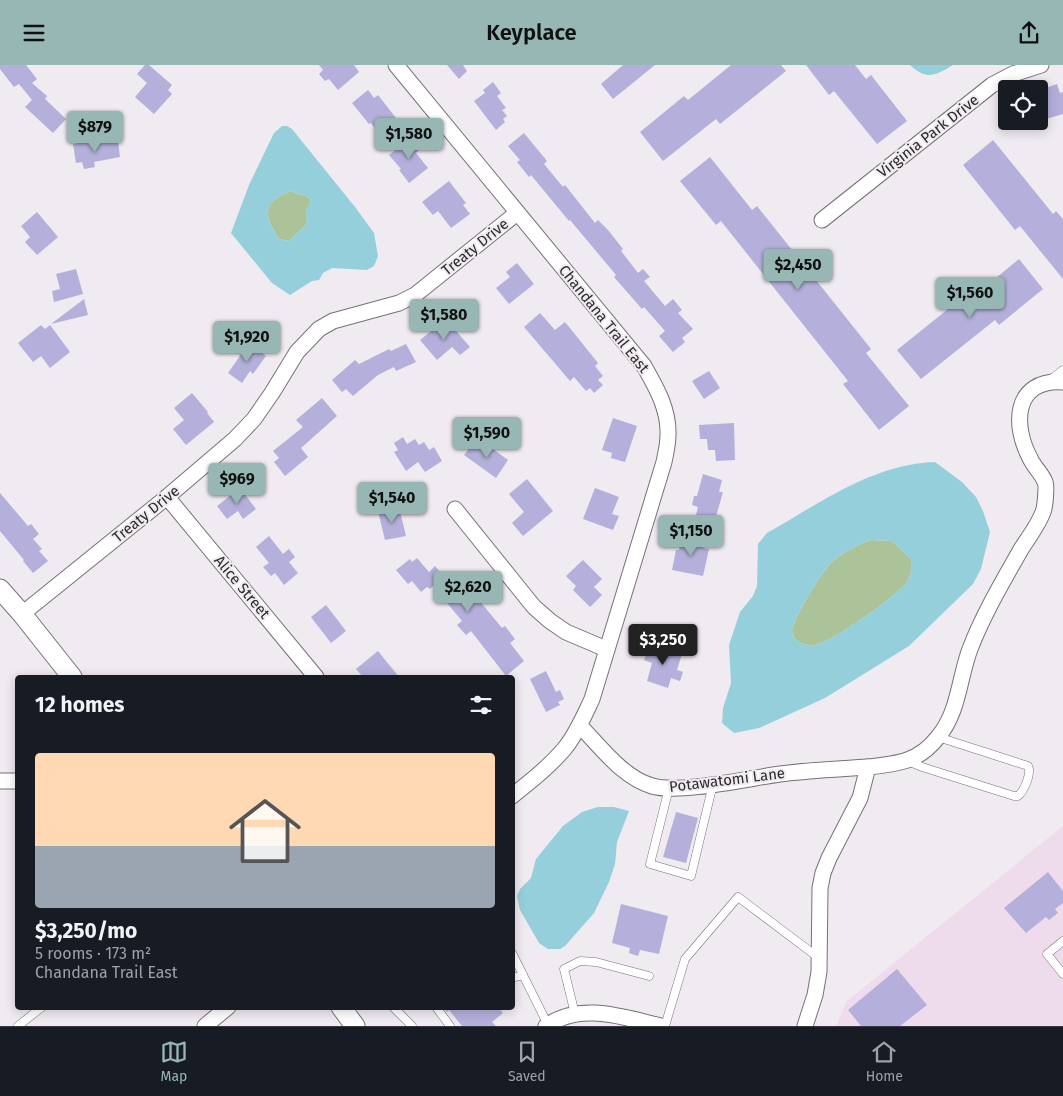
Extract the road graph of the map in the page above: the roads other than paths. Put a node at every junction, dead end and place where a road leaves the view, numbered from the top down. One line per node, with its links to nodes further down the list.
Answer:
1 (396, 65): 3 (street, Chandana Trail East)
2 (1041, 65): 4 (street, Virginia Park Drive)
3 (517, 213): 7 (street, Treaty Drive); 11 (street, Chandana Trail East)
4 (822, 220)
5 (1063, 370): 6 (lane)
6 (1056, 382): 15 (street, Potawatomi Lane)
7 (167, 497): 10 (street, Treaty Drive); 13 (street, Alice Street)
8 (456, 509): 11 (street)
9 (0, 589): 10 (street)
10 (22, 614): 12 (street)
11 (606, 649): 14 (street, Chandana Trail East)
12 (70, 675)
13 (314, 675)
14 (580, 726): 21 (street, Potawatomi Lane); 22 (street, Chandana Trail East)
15 (938, 737): 16 (street, Potawatomi Lane); 16 (lane)
16 (906, 760): 17 (street, Potawatomi Lane)
17 (868, 767): 20 (street, Potawatomi Lane); 25 (street)
18 (0, 781): 19 (street)
19 (15, 781)
20 (713, 784): 21 (street, Potawatomi Lane); 21 (lane)
21 (670, 788)
22 (515, 794)
23 (1063, 941): 26 (lane)
24 (515, 959): 27 (lane)
25 (820, 959): 43 (lane); 44 (street)
26 (1063, 974)
27 (523, 975): 28 (lane); 36 (lane)
28 (515, 976)
29 (648, 976): 35 (lane)
30 (38, 1010): 37 (lane)
31 (224, 1010): 38 (street)
32 (343, 1010): 39 (street)
33 (396, 1010): 40 (lane)
34 (438, 1010): 41 (lane)
35 (575, 1014): 36 (street); 42 (street)
36 (547, 1025)
37 (18, 1026)
38 (205, 1026)
39 (355, 1026)
40 (412, 1026)
41 (450, 1026)
42 (661, 1026)
43 (665, 1026)
44 (805, 1026)

